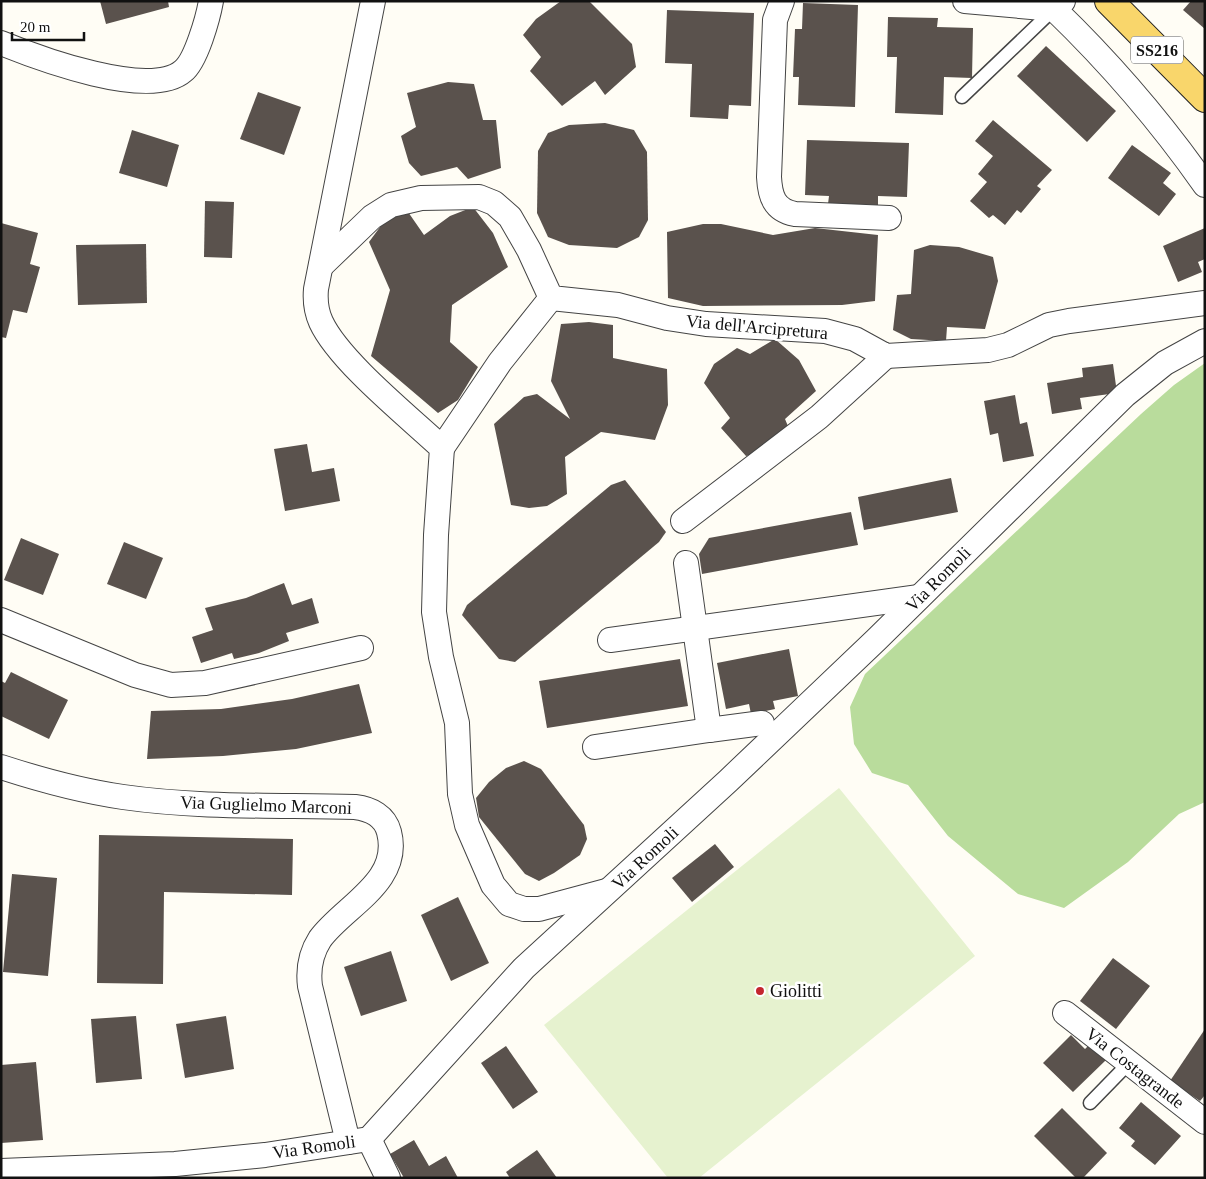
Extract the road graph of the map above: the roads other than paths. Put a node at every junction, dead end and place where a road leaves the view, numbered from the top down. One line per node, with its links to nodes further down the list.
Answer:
1 (211, 1): 7 (street)
2 (373, 1): 12 (street)
3 (782, 1): 11 (street)
4 (965, 1): 6 (street)
5 (1109, 1): 9 (main road, SS216)
6 (1059, 5): 8 (lane); 10 (street)
7 (1, 43)
8 (962, 97)
9 (1205, 98)
10 (1205, 185)
11 (889, 218)
12 (321, 266): 13 (street); 17 (street)
13 (551, 298): 16 (street, Via dell'Arcipretura); 17 (street)
14 (1205, 303): 16 (street)
15 (1205, 341): 20 (street, Via Romoli)
16 (886, 356): 18 (street)
17 (442, 448): 29 (street)
18 (683, 521)
19 (686, 563): 22 (street)
20 (919, 597): 22 (street); 29 (street, Via Romoli)
21 (1, 620): 24 (street)
22 (695, 628): 23 (street); 26 (street)
23 (610, 640)
24 (361, 648)
25 (762, 724): 26 (street)
26 (708, 730): 27 (street)
27 (594, 747)
28 (1, 767): 34 (street, Via Guglielmo Marconi)
29 (612, 889): 34 (street, Via Romoli)
30 (1065, 1013): 31 (street, Via Costagrande)
31 (1128, 1063): 32 (lane); 33 (street, Via Costagrande)
32 (1090, 1103)
33 (1205, 1122)
34 (358, 1141): 35 (street, Via Romoli); 36 (street, Via Guglielmo Marconi)
35 (1, 1171)
36 (388, 1178)

